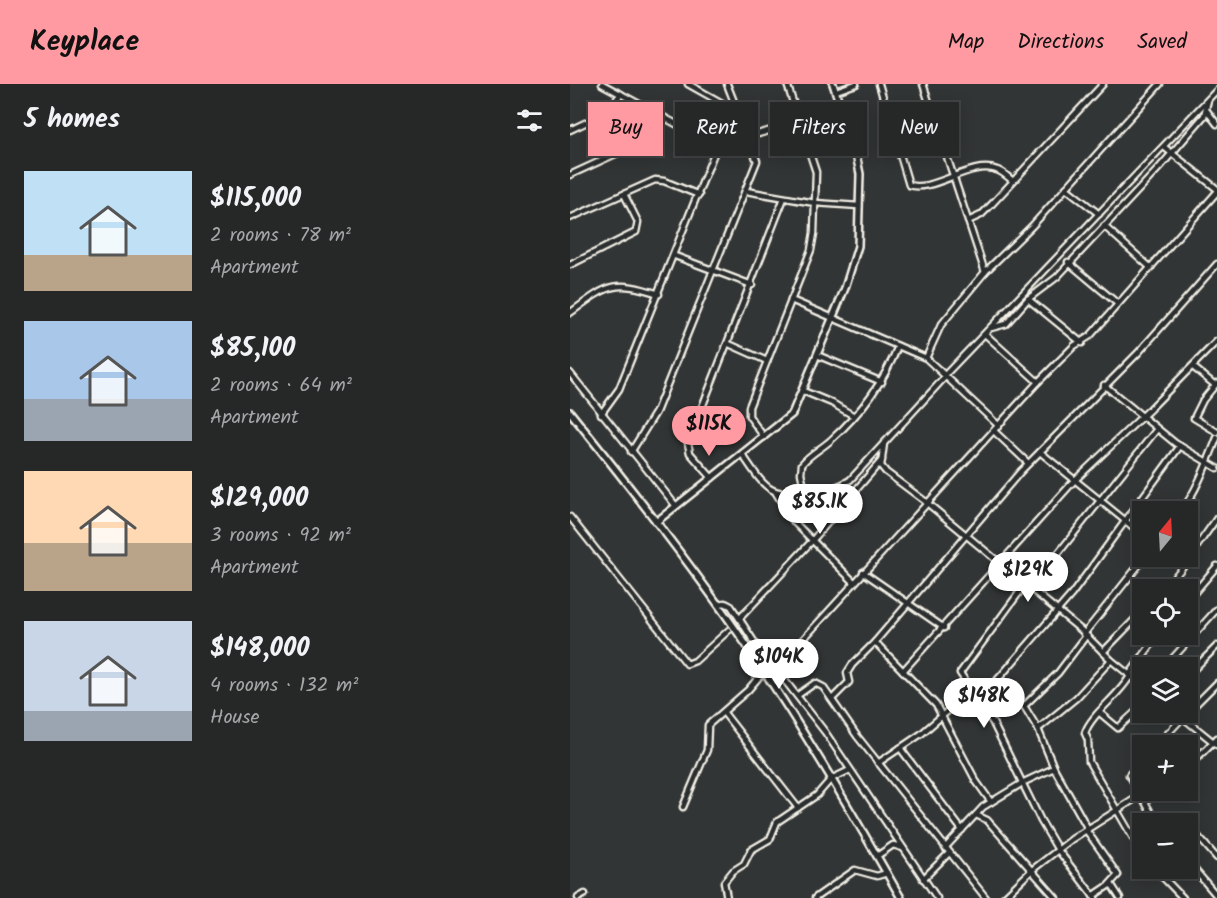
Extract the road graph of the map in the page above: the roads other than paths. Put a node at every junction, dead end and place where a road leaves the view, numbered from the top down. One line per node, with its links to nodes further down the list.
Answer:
1 (603, 84): 13 (street)
2 (688, 84): 16 (street)
3 (728, 84): 17 (street)
4 (787, 84): 18 (street)
5 (856, 84): 11 (street)
6 (879, 84): 29 (street)
7 (923, 84): 29 (street)
8 (1103, 84): 30 (street)
9 (1160, 84): 31 (street)
10 (1212, 86): 12 (street)
11 (835, 87): 38 (street)
12 (1216, 91): 14 (street)
13 (621, 94): 15 (street); 21 (street)
14 (1208, 100): 19 (street); 22 (street)
15 (635, 102)
16 (720, 102)
17 (734, 102)
18 (793, 102)
19 (1207, 111): 20 (street); 23 (street)
20 (1217, 124)
21 (570, 130)
22 (1164, 147): 23 (street); 39 (street)
23 (1173, 153): 33 (street); 42 (street)
24 (611, 156): 28 (street)
25 (713, 156): 35 (street)
26 (755, 156): 32 (street)
27 (811, 156): 37 (street)
28 (570, 175)
29 (952, 176): 30 (street); 41 (street)
30 (1013, 181): 41 (street)
31 (1066, 188): 39 (street); 49 (street)
32 (746, 191): 36 (street); 48 (street)
33 (1217, 191): 47 (street)
34 (624, 194): 35 (street); 40 (street); 46 (street)
35 (699, 195): 43 (street)
36 (784, 198): 37 (street); 50 (street)
37 (815, 203): 38 (street); 53 (street)
38 (859, 206): 56 (street)
39 (1099, 214): 57 (street)
40 (570, 218)
41 (968, 221): 49 (street)
42 (1104, 226): 44 (street); 47 (street)
43 (675, 256): 48 (street); 51 (street)
44 (1068, 262): 52 (street); 54 (street)
45 (1217, 264): 72 (street)
46 (570, 265)
47 (1151, 268): 54 (street)
48 (714, 269): 50 (street); 86 (street)
49 (985, 272): 64 (street)
50 (752, 285): 61 (street)
51 (659, 294): 55 (street); 75 (street)
52 (1028, 299): 57 (street); 60 (street)
53 (791, 300): 56 (street); 65 (street)
54 (1118, 304): 60 (street)
55 (570, 313)
56 (832, 319): 62 (street); 63 (street)
57 (991, 328): 58 (street)
58 (985, 334): 68 (street); 70 (street)
59 (1217, 341): 66 (street)
60 (1082, 343): 70 (street)
61 (729, 344): 65 (street); 93 (street)
62 (898, 346): 64 (street); 69 (street)
63 (817, 355): 69 (street); 73 (street)
64 (926, 358): 68 (street)
65 (767, 361): 82 (street)
66 (1193, 367): 71 (street); 77 (street)
67 (570, 373): 75 (street)
68 (946, 375): 78 (street); 84 (street)
69 (882, 382): 76 (street)
70 (1038, 382): 78 (street)
71 (1216, 384): 81 (street)
72 (1104, 385): 77 (street); 87 (street)
73 (803, 391): 76 (street); 82 (street)
74 (570, 412): 103 (street)
75 (601, 414): 86 (street)
76 (854, 416): 96 (street)
77 (1142, 417): 79 (street); 94 (street)
78 (999, 426): 80 (street)
79 (1156, 429): 85 (street); 97 (street)
80 (995, 432): 90 (street); 99 (street)
81 (1217, 432)
82 (764, 436): 88 (street)
83 (1217, 438): 91 (street)
84 (884, 443): 89 (street); 96 (street)
85 (1180, 446): 91 (street); 104 (street)
86 (631, 452): 100 (street)
87 (1040, 452): 90 (street); 94 (street)
88 (742, 454): 93 (street); 95 (street)
89 (882, 460): 99 (street); 107 (street)
90 (1028, 463): 106 (street)
91 (1207, 463): 92 (street); 98 (street)
92 (1217, 468)
93 (712, 478): 100 (street)
94 (1074, 481): 97 (street); 108 (street)
95 (776, 493): 96 (street); 107 (street)
96 (805, 493)
97 (1099, 501): 104 (street); 116 (street)
98 (1189, 501)
99 (926, 502): 106 (street); 111 (street)
100 (676, 506): 103 (street)
101 (1217, 518): 112 (street)
102 (571, 520): 124 (street)
103 (656, 522): 118 (street)
104 (1125, 522): 105 (street); 120 (street)
105 (1132, 527)
106 (963, 535): 108 (street); 117 (street)
107 (811, 542): 113 (street); 121 (street)
108 (998, 564): 114 (street); 123 (street)
109 (1217, 566): 115 (street)
110 (1138, 567): 125 (street)
111 (863, 572): 113 (street); 117 (street)
112 (1173, 579)
113 (854, 582): 133 (street)
114 (1024, 586): 116 (street); 138 (street)
115 (1198, 588)
116 (1029, 590): 120 (street)
117 (908, 603): 123 (street); 126 (street)
118 (718, 604): 121 (street); 135 (street)
119 (1217, 609): 130 (street)
120 (1058, 612): 125 (street); 141 (street)
121 (740, 618): 133 (street)
122 (1132, 622): 129 (street)
123 (944, 628): 134 (street)
124 (729, 630)
125 (1085, 635): 129 (street); 149 (street)
126 (875, 642): 134 (street); 140 (street)
127 (1151, 645): 136 (street)
128 (1217, 646): 132 (street)
129 (1103, 652): 131 (street)
130 (1174, 657)
131 (1111, 660): 136 (street); 149 (street)
132 (1198, 665)
133 (775, 670): 135 (street); 139 (street)
134 (903, 670): 146 (street)
135 (765, 674): 143 (street); 157 (street)
136 (1130, 676): 144 (street)
137 (1217, 682): 142 (street)
138 (972, 690): 141 (street); 146 (street)
139 (798, 695): 140 (street); 156 (street)
140 (832, 699): 154 (street)
141 (979, 701): 158 (street)
142 (1198, 702)
143 (724, 713): 161 (street); 162 (street)
144 (1100, 713): 145 (street); 163 (street)
145 (1132, 715)
146 (943, 716): 152 (street); 160 (street)
147 (1177, 723): 150 (street)
148 (1189, 723): 151 (street)
149 (1038, 729): 155 (street)
150 (1166, 735)
151 (1216, 742): 153 (street)
152 (900, 748): 154 (street); 166 (street)
153 (1198, 758)
154 (878, 763): 170 (street)
155 (1054, 768): 158 (street); 165 (street)
156 (850, 770): 157 (street); 169 (street)
157 (831, 779): 162 (street); 173 (street)
158 (1024, 782): 160 (street); 171 (street)
159 (1134, 801): 163 (street)
160 (991, 802): 164 (street)
161 (683, 807)
162 (798, 808): 185 (street)
163 (1117, 810): 165 (street); 167 (street)
164 (976, 815): 166 (street); 175 (street)
165 (1087, 829): 171 (street); 180 (street)
166 (963, 830): 170 (street)
167 (1132, 836)
168 (1198, 837): 174 (street)
169 (903, 848): 173 (street); 178 (street)
170 (945, 848): 172 (street)
171 (1059, 850): 175 (street); 183 (street)
172 (949, 853): 178 (street); 189 (street)
173 (877, 856): 176 (street)
174 (1217, 858)
175 (1032, 870): 190 (street); 191 (street)
176 (887, 873): 186 (street); 187 (street)
177 (1198, 874): 182 (street)
178 (923, 879): 188 (street)
179 (1165, 879): 193 (street)
180 (1111, 884): 183 (street); 192 (street)
181 (585, 894): 184 (street)
182 (1217, 896)
183 (1094, 897)
184 (578, 898)
185 (726, 898)
186 (815, 898)
187 (900, 898)
188 (937, 898)
189 (986, 898)
190 (1003, 898)
191 (1056, 898)
192 (1120, 898)
193 (1183, 898)

